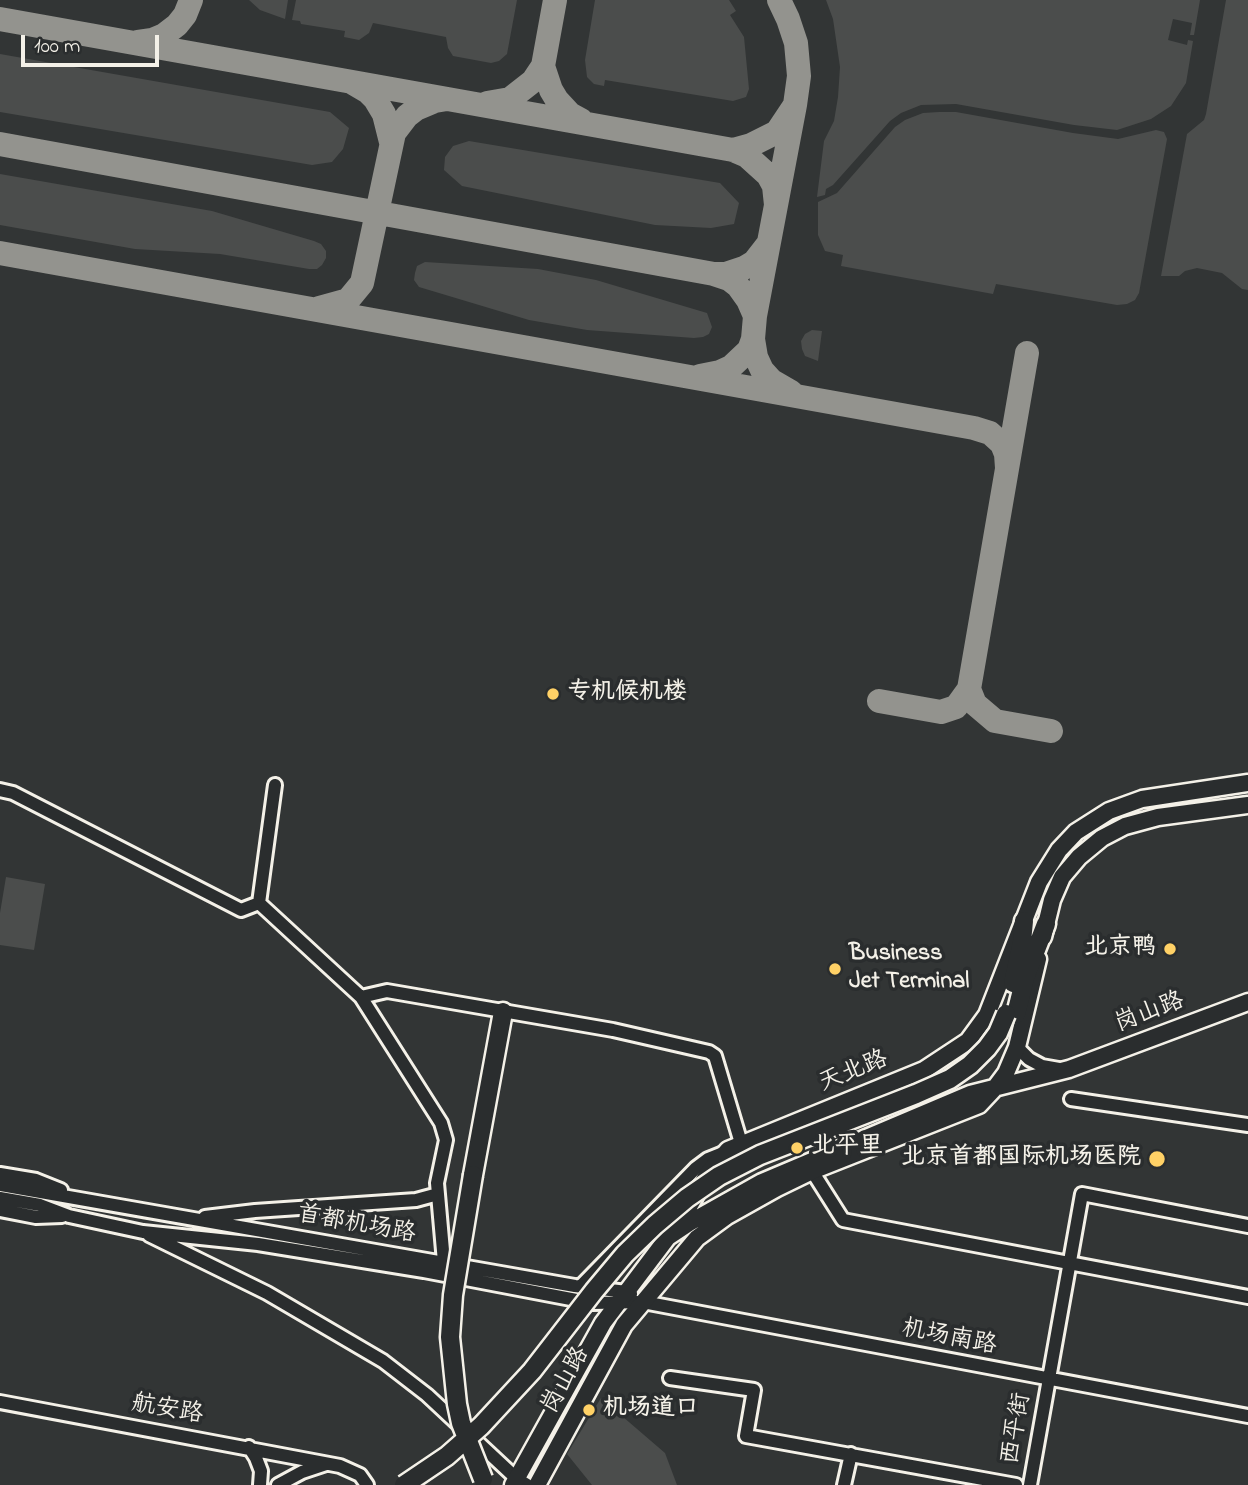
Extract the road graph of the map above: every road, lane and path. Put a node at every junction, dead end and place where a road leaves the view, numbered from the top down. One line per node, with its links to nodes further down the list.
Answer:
1 (1248, 783): 6 (main road, 天北路)
2 (275, 785): 5 (street)
3 (0, 790): 5 (street)
4 (1248, 805): 7 (main road)
5 (259, 903): 8 (street)
6 (1024, 921): 11 (highway); 17 (main road, 天北路)
7 (1046, 924): 11 (highway); 12 (main road)
8 (361, 997): 10 (street); 22 (street)
9 (1248, 1002): 13 (main road, 岗山路)
10 (503, 1012): 17 (street); 45 (highway, bridge)
11 (1011, 1014): 50 (highway, bridge); 51 (highway)
12 (1017, 1048): 13 (street); 14 (main road)
13 (1069, 1069): 14 (main road, 岗山路)
14 (995, 1089): 19 (main road); 31 (main road, 天北路)
15 (1071, 1099): 16 (street)
16 (1248, 1125)
17 (741, 1143): 18 (main road, 天北路)
18 (723, 1153): 31 (main road, 天北路); 34 (street)
19 (812, 1171): 33 (street); 37 (main road)
20 (0, 1174): 23 (street, 首都机场路)
21 (0, 1185): 23 (street, 首都机场路)
22 (438, 1194): 28 (street); 32 (street)
23 (78, 1197): 26 (street, 首都机场路)
24 (0, 1198): 27 (street, 首都机场路)
25 (0, 1210): 27 (street, 首都机场路)
26 (146, 1210): 28 (street, 首都机场路); 30 (street)
27 (69, 1216): 30 (street, 首都机场路)
28 (190, 1219): 32 (street, 首都机场路)
29 (1248, 1226): 33 (street, 西平街)
30 (143, 1232): 35 (street, 首都机场路); 46 (street, 首都机场路)
31 (668, 1237): 35 (main road, 天北路)
32 (444, 1262): 34 (street, 首都机场路)
33 (1070, 1262): 36 (street); 39 (street, 西平街)
34 (581, 1286): 35 (street, 首都机场路)
35 (622, 1297): 37 (street, 机场南路); 46 (main road, 岗山路)
36 (1248, 1297)
37 (643, 1302): 39 (street, 机场南路); 52 (main road, 岗山路)
38 (670, 1378): 43 (street)
39 (1048, 1380): 41 (street, 机场南路); 55 (street, 西平街)
40 (0, 1402): 42 (street, 航安路)
41 (1248, 1416)
42 (249, 1447): 44 (street, 航安路); 47 (street)
43 (851, 1454): 53 (street); 54 (street)
44 (327, 1464): 48 (street); 49 (street, 航安路)
45 (485, 1483)
46 (519, 1483)
47 (260, 1485)
48 (278, 1485)
49 (368, 1485)
50 (404, 1485)
51 (425, 1485)
52 (537, 1485)
53 (844, 1485)
54 (1016, 1485)
55 (1030, 1485)

